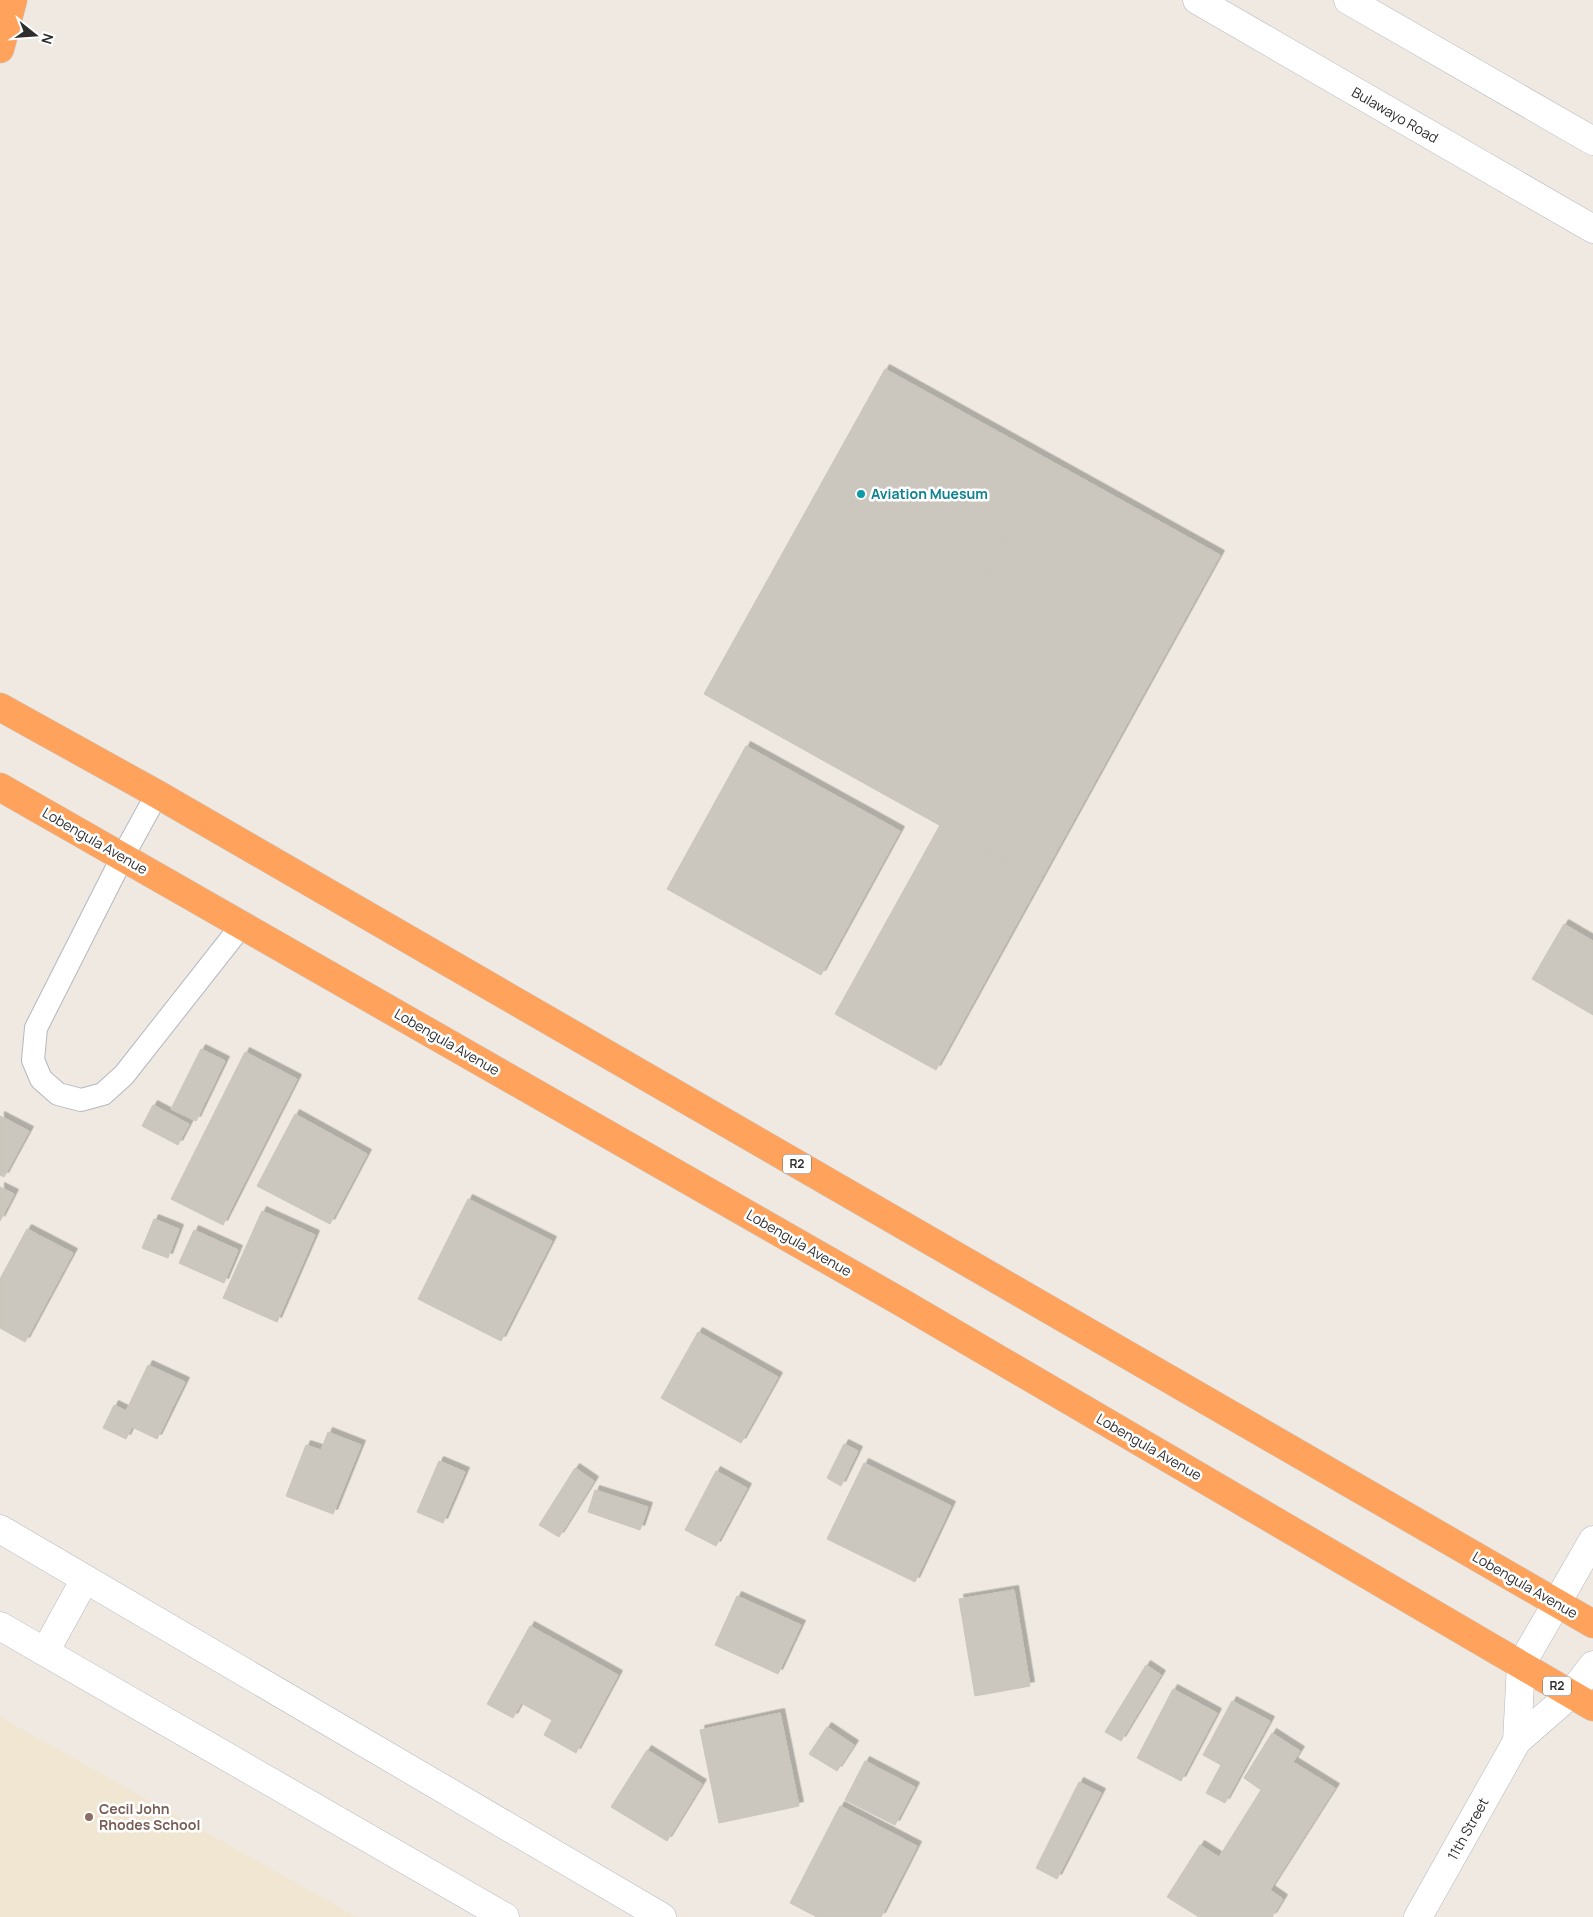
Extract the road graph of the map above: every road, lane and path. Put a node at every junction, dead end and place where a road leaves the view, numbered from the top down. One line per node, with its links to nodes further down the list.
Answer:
1 (13, 0): 4 (highway)
2 (1197, 0): 6 (street, Bulawayo Road)
3 (1348, 0): 5 (street)
4 (0, 49)
5 (1593, 141)
6 (1593, 229)
7 (0, 707): 9 (highway, Lobengula Avenue / R2)
8 (0, 787): 10 (highway, Lobengula Avenue / R2)
9 (157, 794): 10 (lane); 15 (highway, Lobengula Avenue / R2)
10 (123, 856): 11 (highway, Lobengula Avenue / R2); 11 (lane)
11 (242, 925): 19 (highway, Lobengula Avenue / R2)
12 (0, 1529): 14 (street)
13 (1593, 1540): 15 (street, 11th Street)
14 (85, 1579): 18 (street); 24 (street)
15 (1557, 1603): 16 (highway, Lobengula Avenue / R2); 19 (street, 11th Street)
16 (1593, 1624)
17 (0, 1626): 18 (street)
18 (45, 1652): 23 (street)
19 (1521, 1665): 21 (highway, Lobengula Avenue / R2); 22 (street, 11th Street)
20 (1593, 1666): 21 (street, 11th Street)
21 (1582, 1700): 22 (street, 11th Street)
22 (1518, 1741): 25 (street, 11th Street)
23 (505, 1917)
24 (662, 1917)
25 (1418, 1917)

